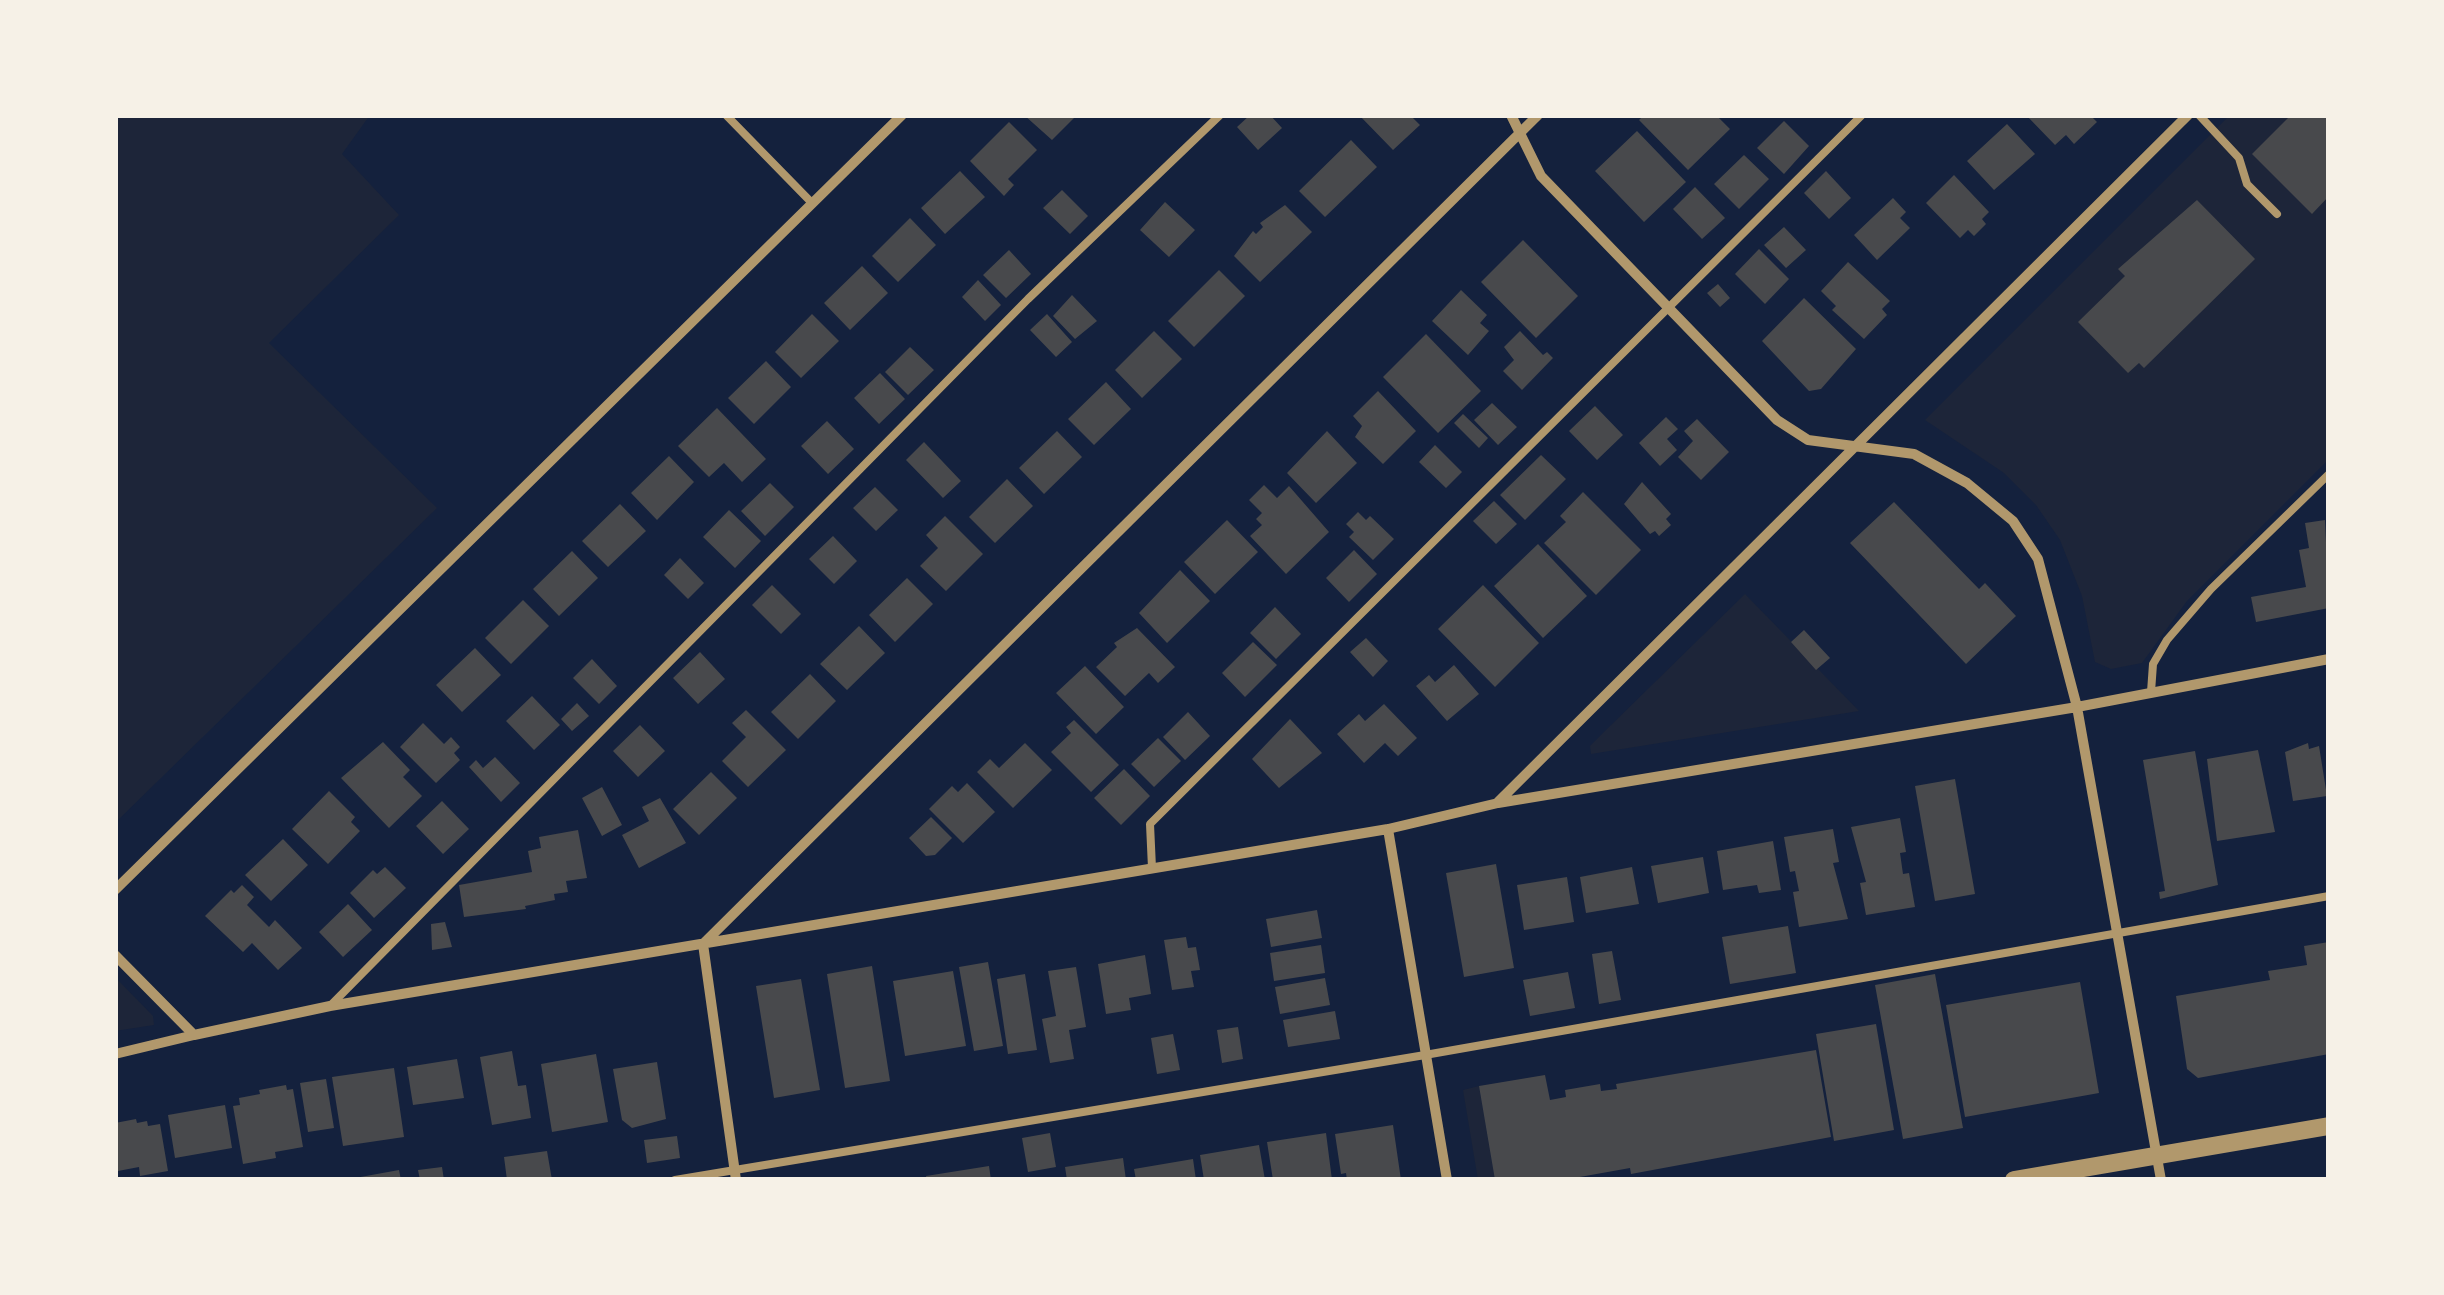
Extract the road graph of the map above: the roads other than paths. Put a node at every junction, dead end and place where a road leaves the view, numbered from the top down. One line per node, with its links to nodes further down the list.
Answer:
1 (726, 115): 10 (lane)
2 (902, 115): 10 (street)
3 (1220, 115): 26 (lane)
4 (1511, 115): 9 (street)
5 (1538, 115): 9 (street)
6 (1862, 115): 12 (lane)
7 (2188, 115): 13 (street)
8 (2199, 115): 11 (lane)
9 (1521, 132): 12 (street); 24 (street)
10 (812, 203): 21 (street)
11 (2276, 214)
12 (1666, 308): 13 (street); 20 (lane)
13 (1854, 446): 17 (street); 18 (street)
14 (2329, 474): 16 (lane)
15 (2329, 659): 16 (street)
16 (2151, 692): 17 (street)
17 (2076, 707): 18 (street); 23 (street)
18 (1498, 803): 19 (street)
19 (1388, 829): 20 (street); 29 (street)
20 (1152, 868): 24 (street)
21 (115, 890)
22 (2329, 896): 23 (lane)
23 (2116, 932): 29 (lane); 31 (street)
24 (703, 944): 26 (street); 32 (street)
25 (115, 955): 27 (street)
26 (330, 1006): 27 (street)
27 (194, 1036): 28 (street)
28 (115, 1054)
29 (1425, 1055): 32 (lane); 34 (street)
30 (2329, 1126): 31 (street)
31 (2157, 1157): 35 (street); 36 (street)
32 (735, 1175): 33 (lane)
33 (675, 1180)
34 (1447, 1180)
35 (2014, 1180)
36 (2161, 1180)

